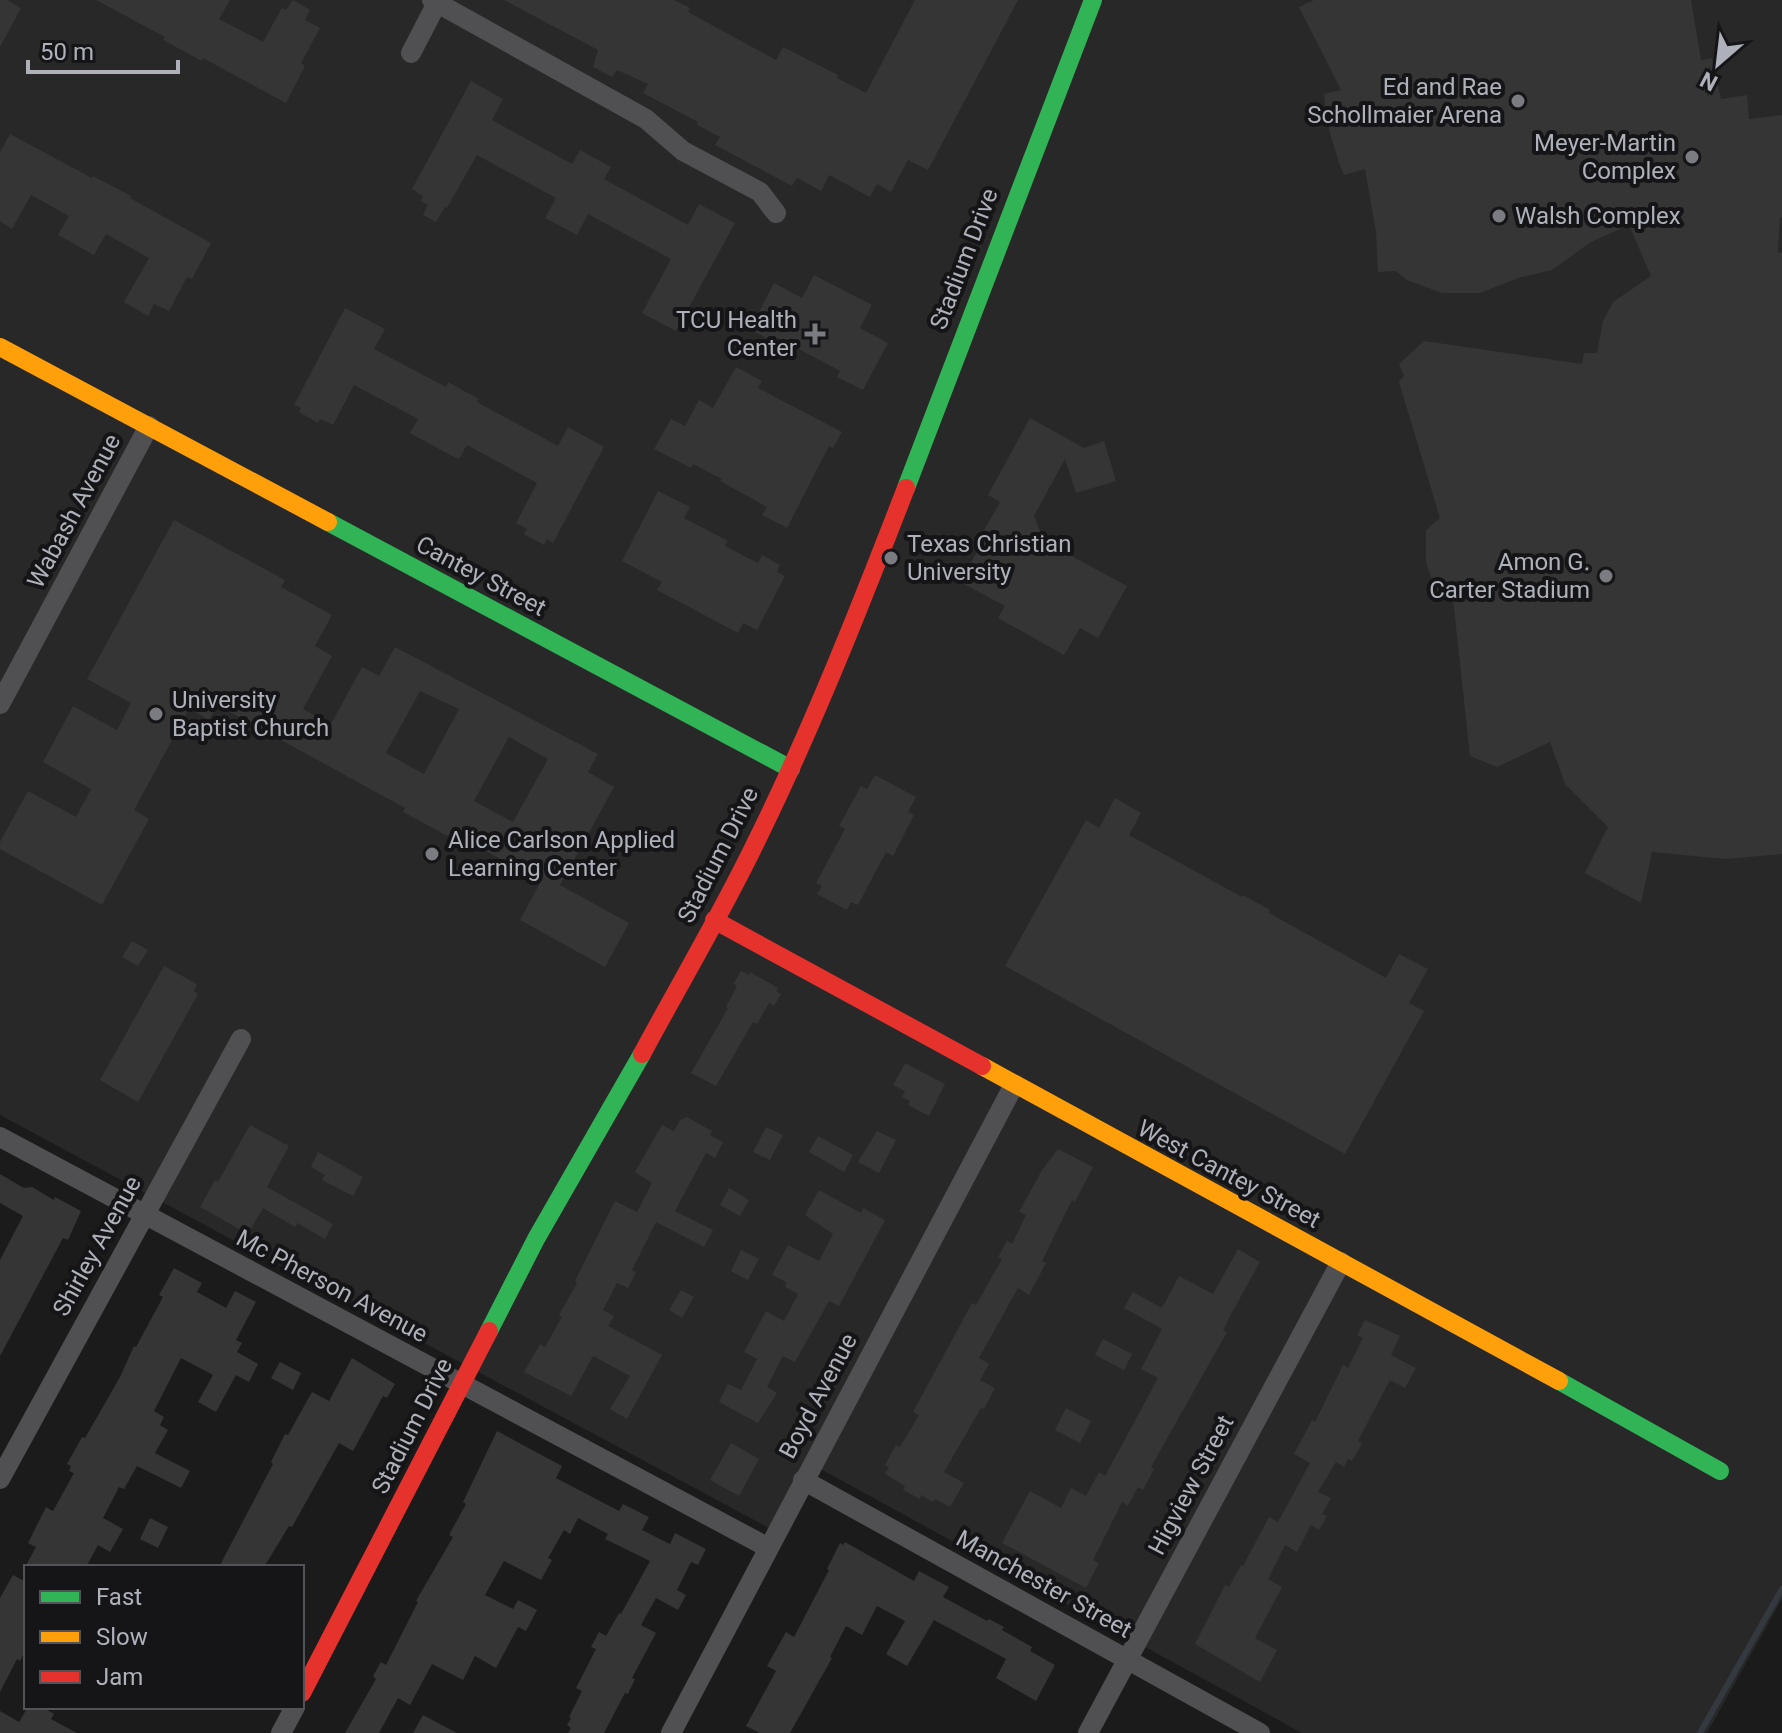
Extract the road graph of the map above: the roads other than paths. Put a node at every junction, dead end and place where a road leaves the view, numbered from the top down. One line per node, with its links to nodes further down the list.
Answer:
1 (1093, 0): 8 (street, Stadium Drive)
2 (435, 1): 3 (street); 4 (street)
3 (411, 53)
4 (776, 213)
5 (0, 347): 6 (street)
6 (149, 426): 7 (street, Wabash Avenue); 8 (street, Cantey Street)
7 (0, 704)
8 (791, 769): 9 (street, Stadium Drive)
9 (714, 920): 11 (street, West Cantey Street); 15 (street, Stadium Drive)
10 (241, 1039): 13 (street, Shirley Avenue)
11 (1014, 1085): 14 (street, West Cantey Street); 18 (street, Boyd Avenue)
12 (0, 1137): 13 (street, Mc Pherson Avenue)
13 (143, 1215): 15 (street, Mc Pherson Avenue); 17 (street, Shirley Avenue)
14 (1341, 1262): 16 (street, West Cantey Street); 20 (street, Higview Street)
15 (463, 1385): 19 (street, Mc Pherson Avenue); 21 (street, Stadium Drive)
16 (1720, 1471)
17 (0, 1479)
18 (803, 1480): 19 (street, Boyd Avenue); 20 (street, Manchester Street)
19 (767, 1547): 24 (street, Boyd Avenue)
20 (1127, 1660): 25 (street, Higview Street); 26 (street, Manchester Street)
21 (304, 1689)
22 (294, 1709): 23 (street)
23 (281, 1733)
24 (671, 1733)
25 (1088, 1733)
26 (1260, 1733)

